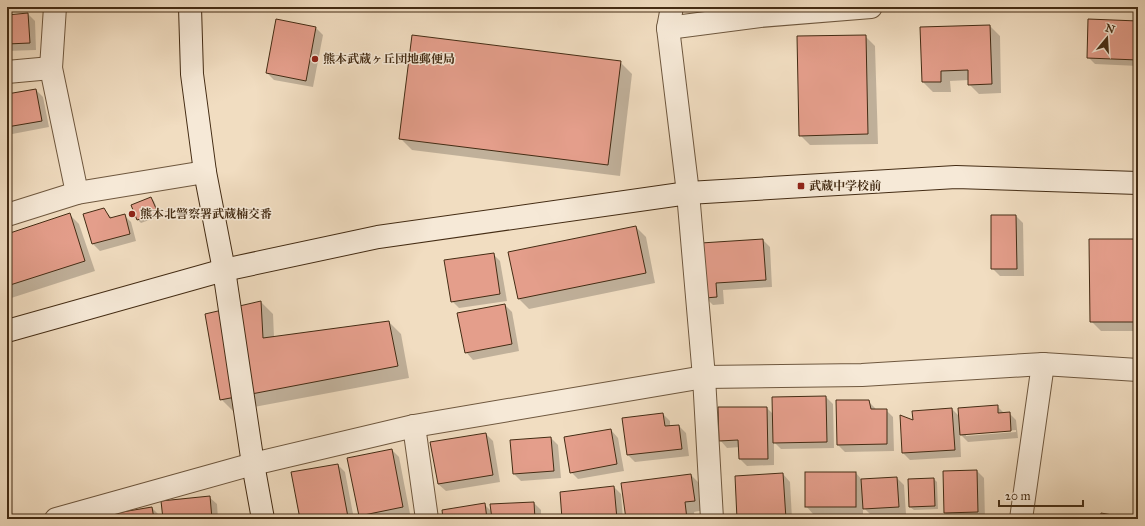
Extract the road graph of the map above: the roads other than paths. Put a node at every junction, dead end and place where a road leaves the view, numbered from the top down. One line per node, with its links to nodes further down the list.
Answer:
1 (55, 7): 5 (street)
2 (190, 7): 7 (street)
3 (871, 7): 4 (street)
4 (670, 17): 9 (street)
5 (51, 68): 6 (street); 10 (street)
6 (7, 72)
7 (205, 172): 10 (street); 12 (street)
8 (1138, 183): 9 (street)
9 (688, 192): 12 (street); 16 (street)
10 (77, 193): 11 (street)
11 (7, 215)
12 (224, 270): 13 (street); 18 (street)
13 (7, 331)
14 (1043, 364): 15 (street); 16 (street); 24 (street)
15 (1138, 370)
16 (704, 378): 17 (street); 23 (street)
17 (414, 426): 18 (street); 22 (street)
18 (254, 464): 19 (street); 21 (street)
19 (88, 515): 20 (street)
20 (56, 519)
21 (263, 519)
22 (428, 519)
23 (712, 519)
24 (1021, 519)

